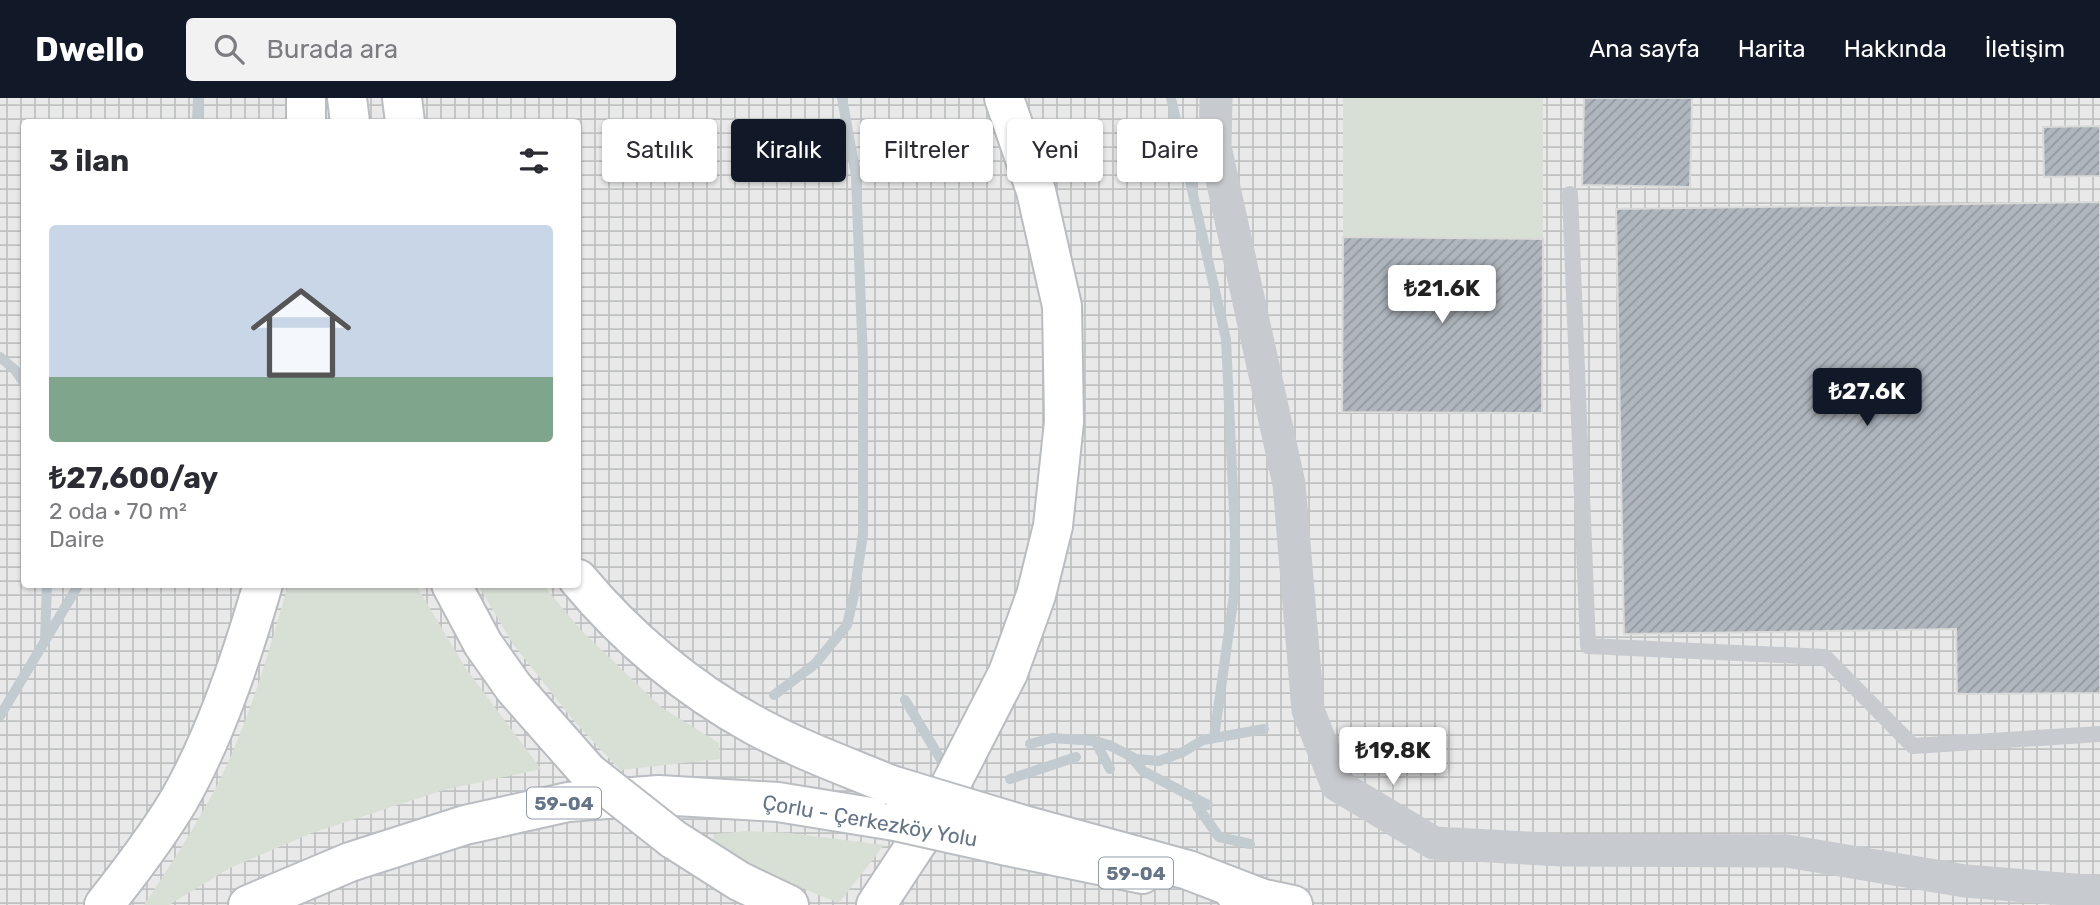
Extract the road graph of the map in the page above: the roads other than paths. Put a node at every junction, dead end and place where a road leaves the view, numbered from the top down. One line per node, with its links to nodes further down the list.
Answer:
1 (306, 98): 6 (main road)
2 (347, 98): 7 (main road)
3 (402, 98): 8 (main road)
4 (1004, 98): 20 (main road)
5 (1216, 98): 15 (street)
6 (306, 119)
7 (350, 119)
8 (405, 119)
9 (1570, 194): 13 (lane)
10 (581, 583): 14 (main road)
11 (262, 588): 17 (main road)
12 (453, 588): 19 (main road, bridge)
13 (2100, 734)
14 (893, 803): 16 (main road, bridge); 18 (main road, Çorlu - Çerkezköy Yolu / 59-04)
15 (2100, 892)
16 (1279, 902)
17 (104, 905)
18 (248, 905)
19 (789, 905)
20 (876, 905)

